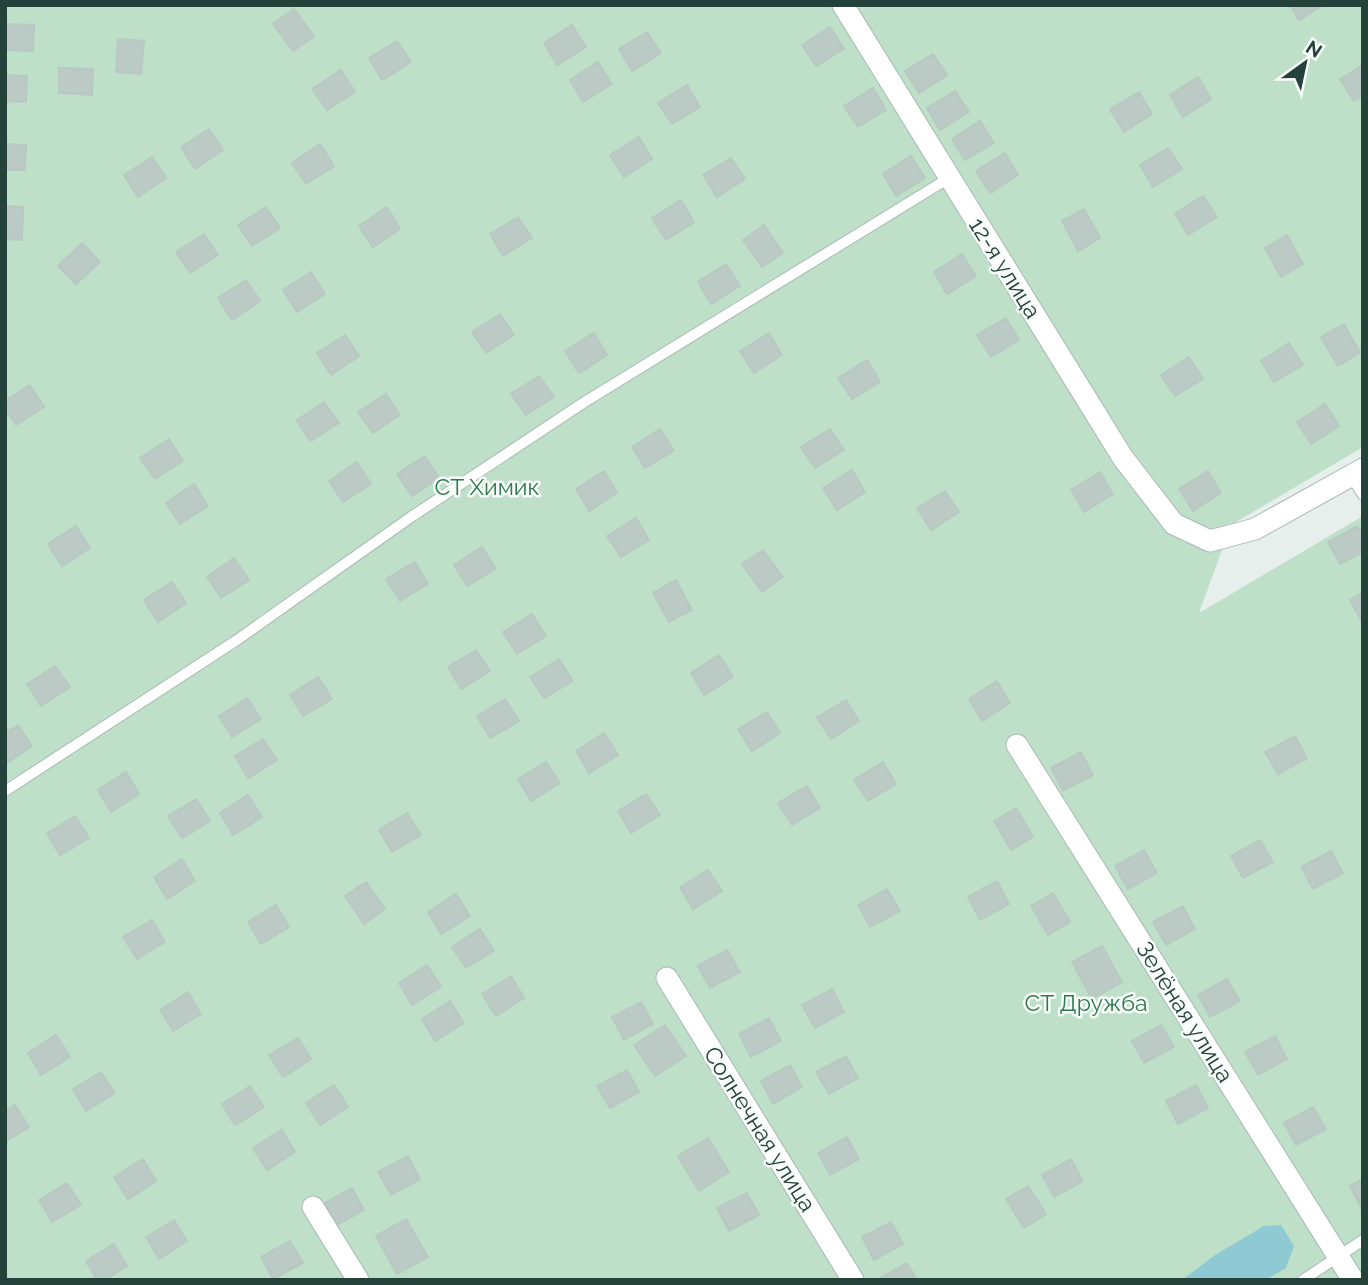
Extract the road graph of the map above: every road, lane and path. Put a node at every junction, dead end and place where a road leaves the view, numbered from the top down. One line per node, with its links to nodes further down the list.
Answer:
1 (843, 5): 2 (street, 12-я улица)
2 (949, 178): 3 (street, 12-я улица); 6 (lane)
3 (1357, 473): 4 (lane)
4 (1363, 495)
5 (1017, 745): 10 (street, Зелёная улица)
6 (5, 791)
7 (667, 978): 12 (street, Солнечная улица)
8 (313, 1207): 11 (street)
9 (1363, 1240): 10 (lane)
10 (1339, 1257): 13 (lane); 14 (street, Зелёная улица)
11 (358, 1280)
12 (853, 1280)
13 (1303, 1280)
14 (1353, 1280)

